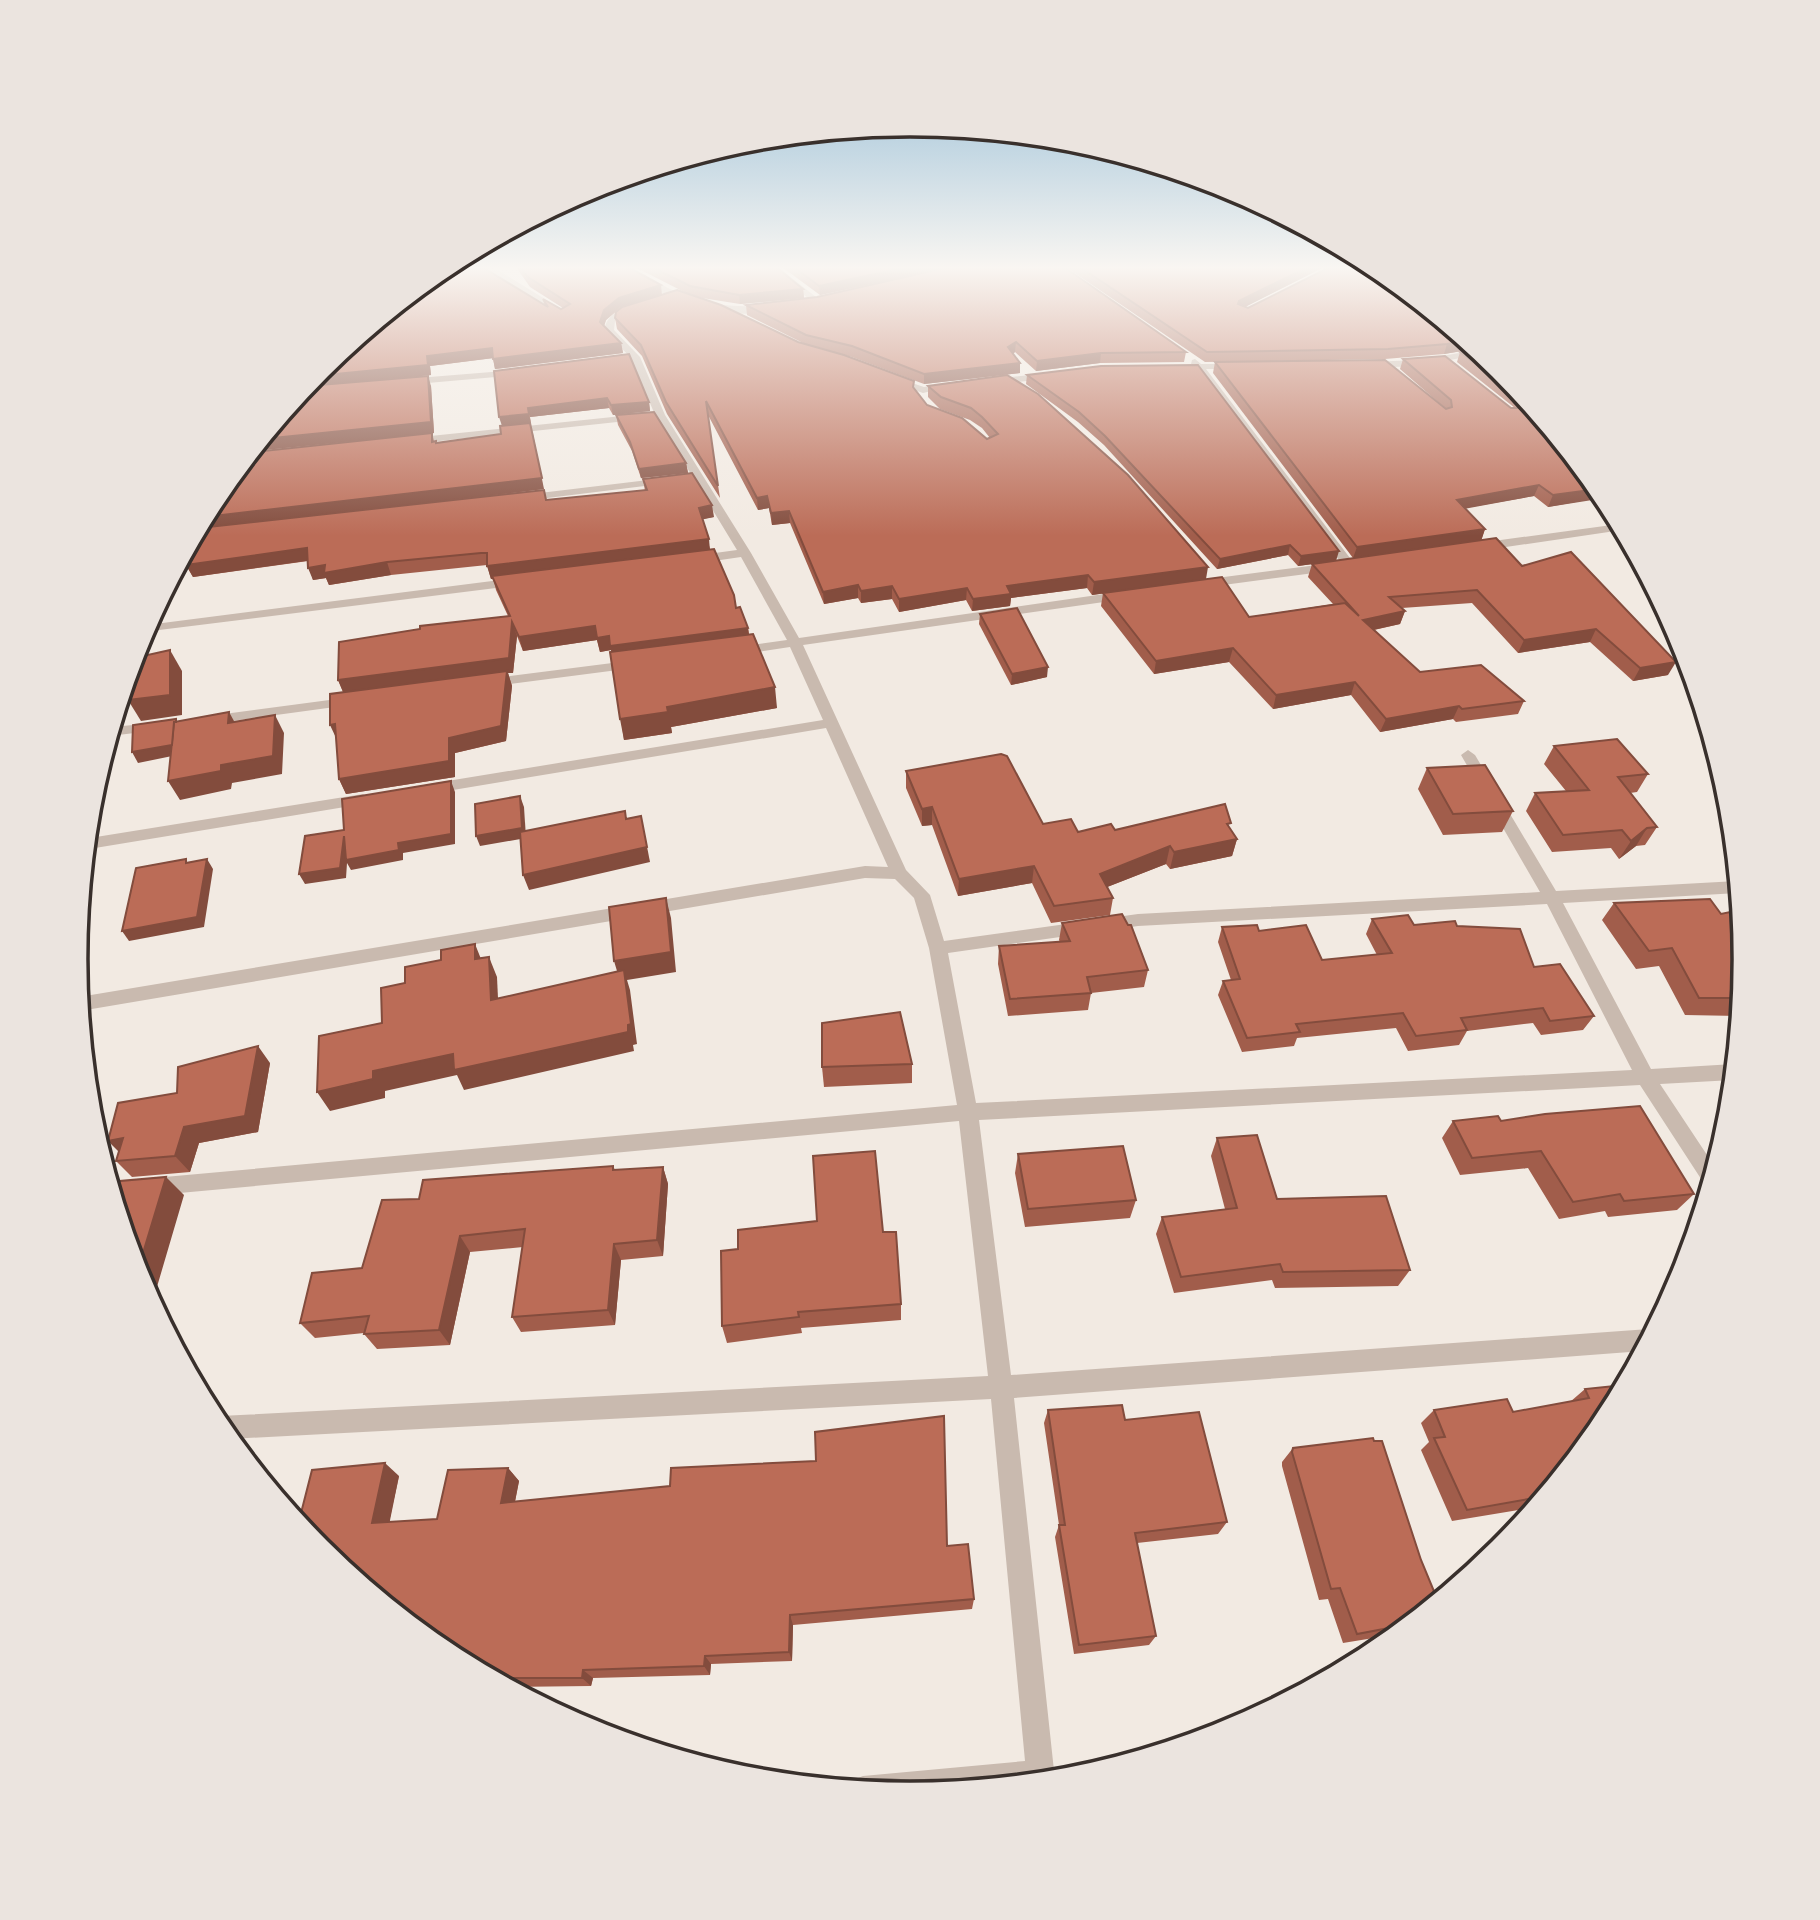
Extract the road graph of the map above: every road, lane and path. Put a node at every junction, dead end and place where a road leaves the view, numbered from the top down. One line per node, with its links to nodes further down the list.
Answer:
1 (635, 357): 3 (street); 21 (street)
2 (1458, 357): 5 (street)
3 (624, 358)
4 (1189, 358): 8 (street)
5 (1444, 360): 7 (street); 12 (street)
6 (1360, 365): 7 (street)
7 (1385, 365): 14 (street)
8 (1200, 366): 9 (street); 10 (street); 30 (street)
9 (1254, 366)
10 (1163, 367)
11 (1024, 368): 18 (street)
12 (1454, 368)
13 (526, 372): 17 (street)
14 (1395, 373)
15 (880, 374): 19 (street)
16 (1060, 375): 18 (street)
17 (395, 383)
18 (1030, 384): 19 (street)
19 (923, 390): 20 (street)
20 (923, 406)
21 (660, 415): 22 (street); 23 (street)
22 (398, 442)
23 (697, 478): 24 (street); 27 (street)
24 (507, 500)
25 (1610, 529): 26 (street)
26 (1471, 548)
27 (745, 554): 28 (street); 33 (street)
28 (677, 562)
29 (527, 581): 32 (street)
30 (1192, 586)
31 (1137, 594): 33 (street)
32 (158, 627)
33 (795, 643): 34 (street); 39 (street)
34 (723, 653)
35 (655, 661): 36 (street)
36 (478, 684)
37 (370, 699): 38 (street)
38 (193, 722)
39 (832, 723): 43 (street); 46 (street)
40 (165, 725): 41 (street)
41 (121, 731)
42 (1468, 755): 48 (street)
43 (419, 790)
44 (378, 797): 45 (street)
45 (97, 843)
46 (899, 873): 49 (street); 50 (street)
47 (1729, 887): 48 (street)
48 (1551, 896): 49 (street); 52 (street)
49 (938, 948): 53 (street)
50 (89, 1003)
51 (1724, 1073): 52 (street)
52 (1646, 1078): 53 (street); 54 (street)
53 (968, 1112): 55 (street); 57 (street)
54 (1705, 1168)
55 (121, 1189)
56 (1639, 1341): 57 (street)
57 (1001, 1387): 58 (street); 59 (street)
58 (233, 1427)
59 (1040, 1771)

